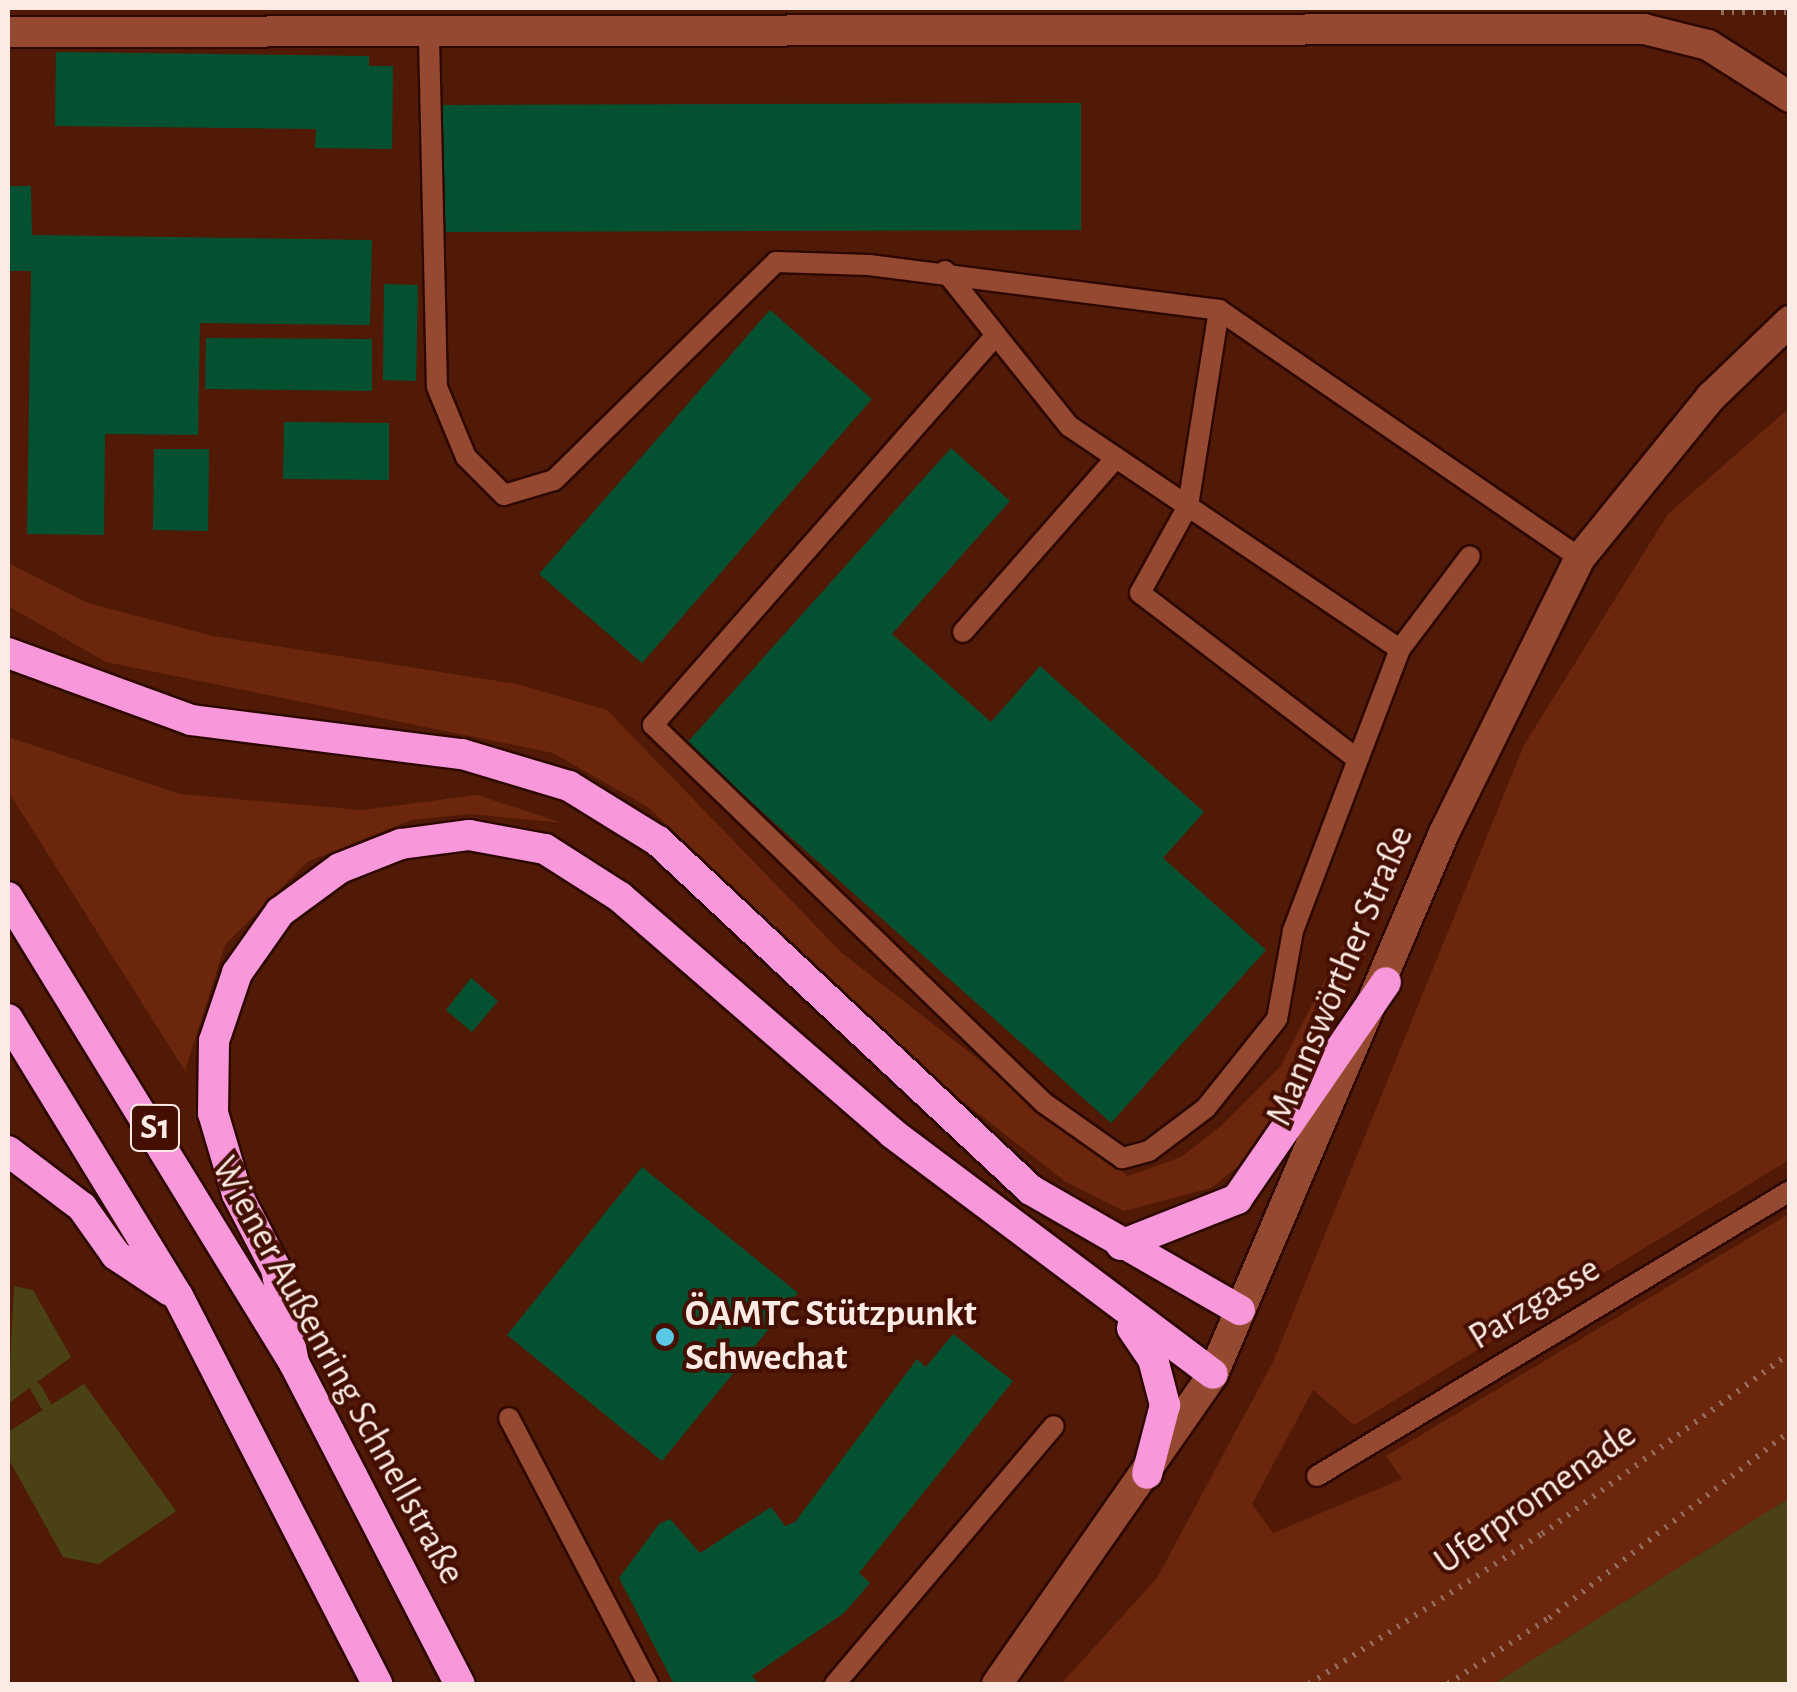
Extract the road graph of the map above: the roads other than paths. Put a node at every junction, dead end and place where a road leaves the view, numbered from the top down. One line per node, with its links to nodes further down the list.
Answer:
1 (1081, 17): 2 (street); 4 (street)
2 (428, 22): 3 (street); 5 (lane)
3 (8, 32)
4 (1790, 97)
5 (945, 271): 6 (lane); 8 (lane)
6 (1220, 310): 10 (lane); 12 (lane)
7 (1790, 321): 12 (street, Mannswörther Straße)
8 (996, 335): 9 (lane); 16 (lane)
9 (1116, 458): 10 (lane); 13 (lane)
10 (1188, 506): 14 (lane); 16 (lane)
11 (1470, 556): 14 (lane)
12 (1580, 558): 18 (street, Mannswörther Straße)
13 (962, 632)
14 (1400, 649): 16 (lane)
15 (8, 653): 22 (highway)
16 (1356, 758)
17 (8, 898): 26 (highway, Wiener Außenring Schnellstraße / S1)
18 (1386, 982): 22 (highway); 24 (street, Mannswörther Straße)
19 (8, 1019): 23 (highway, S1)
20 (8, 1151): 23 (highway)
21 (1790, 1190): 31 (lane, Parzgasse)
22 (1121, 1245): 24 (highway)
23 (178, 1296): 32 (highway, S1)
24 (1240, 1310): 27 (street, Mannswörther Straße)
25 (1122, 1313): 26 (highway); 27 (highway); 30 (highway)
26 (294, 1363): 33 (highway, Wiener Außenring Schnellstraße / S1)
27 (1213, 1374): 30 (street, Mannswörther Straße)
28 (509, 1418): 34 (lane)
29 (1054, 1426): 35 (lane)
30 (1147, 1474): 36 (street, Mannswörther Straße)
31 (1318, 1476)
32 (377, 1684)
33 (460, 1684)
34 (648, 1684)
35 (835, 1684)
36 (997, 1684)

